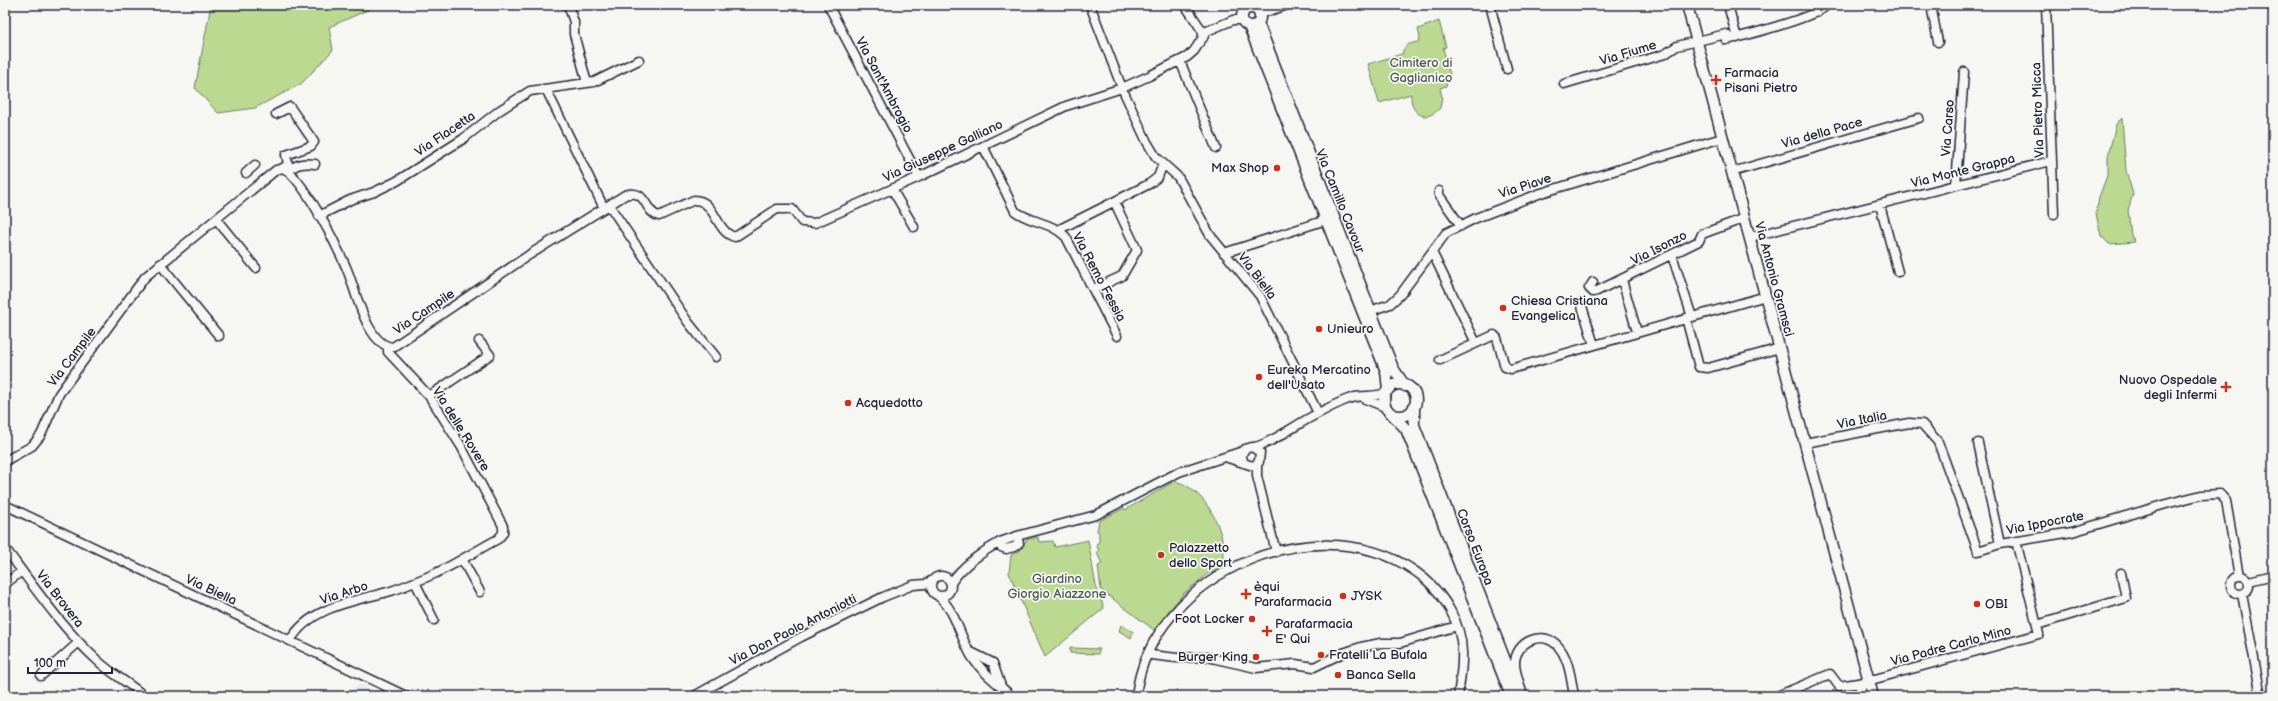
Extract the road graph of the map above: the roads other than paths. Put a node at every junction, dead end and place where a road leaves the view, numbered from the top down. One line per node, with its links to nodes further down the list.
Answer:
1 (568, 5): 22 (street)
2 (828, 5): 38 (street, Via Sant'Ambrogio)
3 (1090, 5): 24 (street, Via Biella)
4 (1185, 5): 14 (street)
5 (1288, 5): 13 (street, Via Giuseppe Galliano)
6 (1490, 5): 20 (street)
7 (1687, 5): 17 (main road, Via Antonio Gramsci)
8 (1728, 5): 15 (street)
9 (1827, 5): 10 (street); 15 (street, Via Fiume)
10 (1833, 5)
11 (1930, 5): 16 (street)
12 (2046, 5): 31 (street, Via Pietro Micca)
13 (1250, 14): 14 (street, Via Giuseppe Galliano); 49 (main road, Via Camillo Cavour); 66 (main road, Via Camillo Cavour)
14 (1203, 38): 19 (street, Via Giuseppe Galliano)
15 (1734, 38): 17 (street, Via Fiume)
16 (1938, 42)
17 (1698, 44): 23 (street, Via Fiume); 28 (main road, Via Antonio Gramsci)
18 (639, 60): 22 (street, Via Flacetta)
19 (1180, 61): 24 (street, Via Giuseppe Galliano); 30 (street)
20 (1507, 69)
21 (1964, 72): 39 (street, Via Carso)
22 (587, 83): 25 (street, Via Flacetta)
23 (1564, 84)
24 (1122, 88): 29 (street, Via Giuseppe Galliano); 33 (street, Via Biella)
25 (546, 89): 44 (street); 46 (street, Via Flacetta)
26 (276, 114): 35 (street)
27 (1919, 118): 37 (street, Via della Pace)
28 (1722, 138): 37 (main road, Via Antonio Gramsci); 50 (street, Via Piave)
29 (983, 146): 38 (street, Via Giuseppe Galliano); 52 (street, Via Remo Fessia)
30 (1216, 148)
31 (2051, 161): 39 (street, Via Monte Grappa); 45 (street, Via Pietro Micca)
32 (316, 164): 35 (street, Via Campile)
33 (1163, 164): 42 (street); 56 (street, Via Biella)
34 (255, 165): 36 (street)
35 (286, 169): 46 (street, Via Campile); 48 (street, Via Campile)
36 (246, 172)
37 (1732, 172): 47 (main road, Via Antonio Gramsci)
38 (919, 177): 40 (street, Via Giuseppe Galliano)
39 (1956, 185): 43 (street, Via Monte Grappa)
40 (892, 189): 51 (street); 53 (street, Via Giuseppe Galliano)
41 (1439, 191): 50 (street)
42 (1115, 203): 52 (street); 63 (street)
43 (1880, 205): 54 (street, Via Monte Grappa); 60 (street)
44 (606, 207): 53 (street, Via Campile); 74 (street, Via Campile); 76 (street)
45 (2054, 214)
46 (319, 216): 74 (street, Via Campile)
47 (1745, 218): 54 (main road, Via Antonio Gramsci); 57 (street, Via Isonzo)
48 (216, 219): 58 (street, Via Campile); 59 (street)
49 (1326, 220): 56 (street); 79 (main road, Via Camillo Cavour)
50 (1461, 226): 55 (street, Via Piave)
51 (914, 227)
52 (1058, 230): 63 (street, Via Remo Fessia)
53 (724, 233)
54 (1750, 238): 64 (main road, Via Antonio Gramsci)
55 (1432, 252): 66 (street, Via Piave); 72 (street)
56 (1224, 253): 84 (street, Via Biella)
57 (1672, 255): 61 (street, Via Isonzo); 67 (street)
58 (160, 264): 69 (street); 92 (street, Via Campile)
59 (256, 268)
60 (1898, 272)
61 (1622, 280): 62 (street, Via Isonzo); 68 (street)
62 (1593, 282)
63 (1094, 289): 70 (street, Via Remo Fessia)
64 (1766, 296): 67 (street); 75 (main road, Via Antonio Gramsci)
65 (1581, 303): 73 (street)
66 (1370, 311): 78 (main road, Via Camillo Cavour)
67 (1689, 317): 68 (street); 75 (street)
68 (1637, 332): 73 (street)
69 (219, 336)
70 (1117, 336)
71 (479, 341): 80 (street)
72 (1476, 343): 73 (street); 77 (street)
73 (1594, 345)
74 (388, 347): 80 (street, Via delle Rovere)
75 (1780, 348): 86 (main road, Via Antonio Gramsci)
76 (716, 357)
77 (1440, 360)
78 (1405, 386): 79 (main road); 82 (main road)
79 (1387, 388): 81 (street); 83 (main road)
80 (429, 396): 95 (street, Via delle Rovere)
81 (1360, 398): 83 (street); 84 (street)
82 (1414, 406): 83 (main road); 136 (main road, Corso Europa)
83 (1389, 410): 135 (main road, Corso Europa)
84 (1318, 413): 85 (street)
85 (1268, 443): 88 (street); 90 (street)
86 (1806, 443): 99 (street, Via Italia); 127 (main road, Via Antonio Gramsci)
87 (1978, 443): 97 (street)
88 (1254, 447): 89 (street); 90 (street)
89 (1243, 451): 91 (street); 93 (street)
90 (1261, 455): 93 (street)
91 (1225, 458): 93 (street); 102 (street)
92 (5, 461)
93 (1250, 465): 100 (street)
94 (5, 505): 122 (street, Via Biella)
95 (503, 533): 101 (street, Via Arbo)
96 (2016, 541): 97 (street, Via Ippocrate); 107 (street, Via Ippocrate); 120 (street)
97 (2000, 544): 99 (street, Via Ippocrate)
98 (5, 548): 103 (street, Via Brovera)
99 (1978, 551)
100 (1276, 552): 121 (street); 133 (street)
101 (462, 559): 109 (street, Via Arbo); 114 (street)
102 (960, 571): 106 (street); 111 (street)
103 (22, 572): 112 (street, Via Brovera); 123 (street, Via Brovera)
104 (2121, 573): 120 (street)
105 (2273, 575): 110 (street)
106 (943, 576): 108 (street); 111 (street)
107 (2239, 576): 110 (street); 117 (street)
108 (933, 580): 113 (street, Via Don Paolo Antoniotti); 116 (street)
109 (415, 582): 119 (street); 122 (street, Via Arbo)
110 (2249, 582): 117 (street)
111 (951, 583): 115 (street)
112 (5, 584)
113 (904, 588): 116 (street); 131 (street, Via Don Paolo Antoniotti)
114 (480, 592)
115 (948, 593): 116 (street); 118 (street)
116 (936, 594): 118 (street)
117 (2242, 594): 142 (street)
118 (950, 611): 124 (street)
119 (434, 620)
120 (2037, 625): 127 (street, Via Padre Carlo Mino)
121 (1457, 626): 125 (street); 134 (street)
122 (290, 641): 130 (street, Via Biella)
123 (78, 642): 126 (street, Via Brovera); 129 (street, Via Brovera)
124 (968, 649): 128 (street); 128 (street)
125 (1151, 655)
126 (40, 676)
127 (1867, 681): 139 (street, Via Padre Carlo Mino); 140 (street); 141 (main road, Via Antonio Gramsci)
128 (1002, 687): 132 (street)
129 (144, 696)
130 (406, 696)
131 (694, 696)
132 (1011, 696)
133 (1136, 696)
134 (1458, 696)
135 (1511, 696)
136 (1519, 696)
137 (1522, 696): 138 (street)
138 (1574, 696)
139 (1777, 696)
140 (1857, 696)
141 (1873, 696)
142 (2261, 696)

